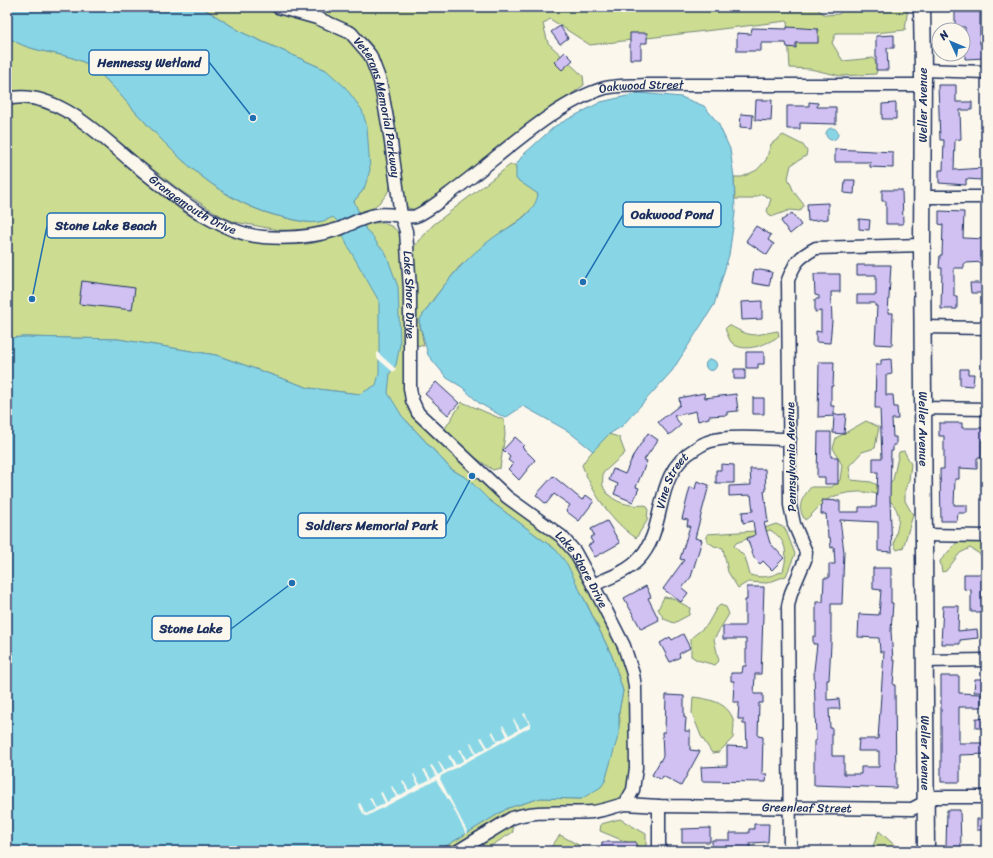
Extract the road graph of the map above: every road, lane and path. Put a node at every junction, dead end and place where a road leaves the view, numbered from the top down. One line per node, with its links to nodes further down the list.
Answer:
1 (278, 7): 8 (street, Veterans Memorial Parkway)
2 (922, 7): 4 (street, Weller Avenue)
3 (986, 72): 4 (street, Oakwood Street)
4 (923, 78): 6 (street, Weller Avenue); 8 (street, Oakwood Street)
5 (7, 98): 8 (street, Grangemouth Drive)
6 (923, 197): 7 (street); 9 (street, Weller Avenue)
7 (986, 197)
8 (401, 216): 17 (street, Lake Shore Drive)
9 (922, 245): 10 (street, Weller Avenue); 14 (street, Pennsylvania Avenue)
10 (923, 327): 11 (street); 12 (street, Weller Avenue)
11 (986, 328)
12 (924, 408): 13 (street); 15 (street, Weller Avenue)
13 (986, 409)
14 (790, 439): 17 (street, Vine Street); 24 (street, Pennsylvania Avenue)
15 (925, 535): 16 (street); 19 (street, Weller Avenue)
16 (986, 536)
17 (593, 585): 22 (street, Lake Shore Drive)
18 (986, 660): 19 (street)
19 (924, 661): 21 (street, Weller Avenue)
20 (986, 797): 21 (street, Greenleaf Street)
21 (925, 803): 24 (street, Greenleaf Street); 28 (street, Weller Avenue)
22 (625, 804): 23 (street, Greenleaf Street); 25 (street)
23 (659, 806): 24 (street, Greenleaf Street); 26 (street)
24 (790, 807): 27 (street, Pennsylvania Avenue)
25 (458, 851)
26 (659, 851)
27 (790, 851)
28 (926, 851)

